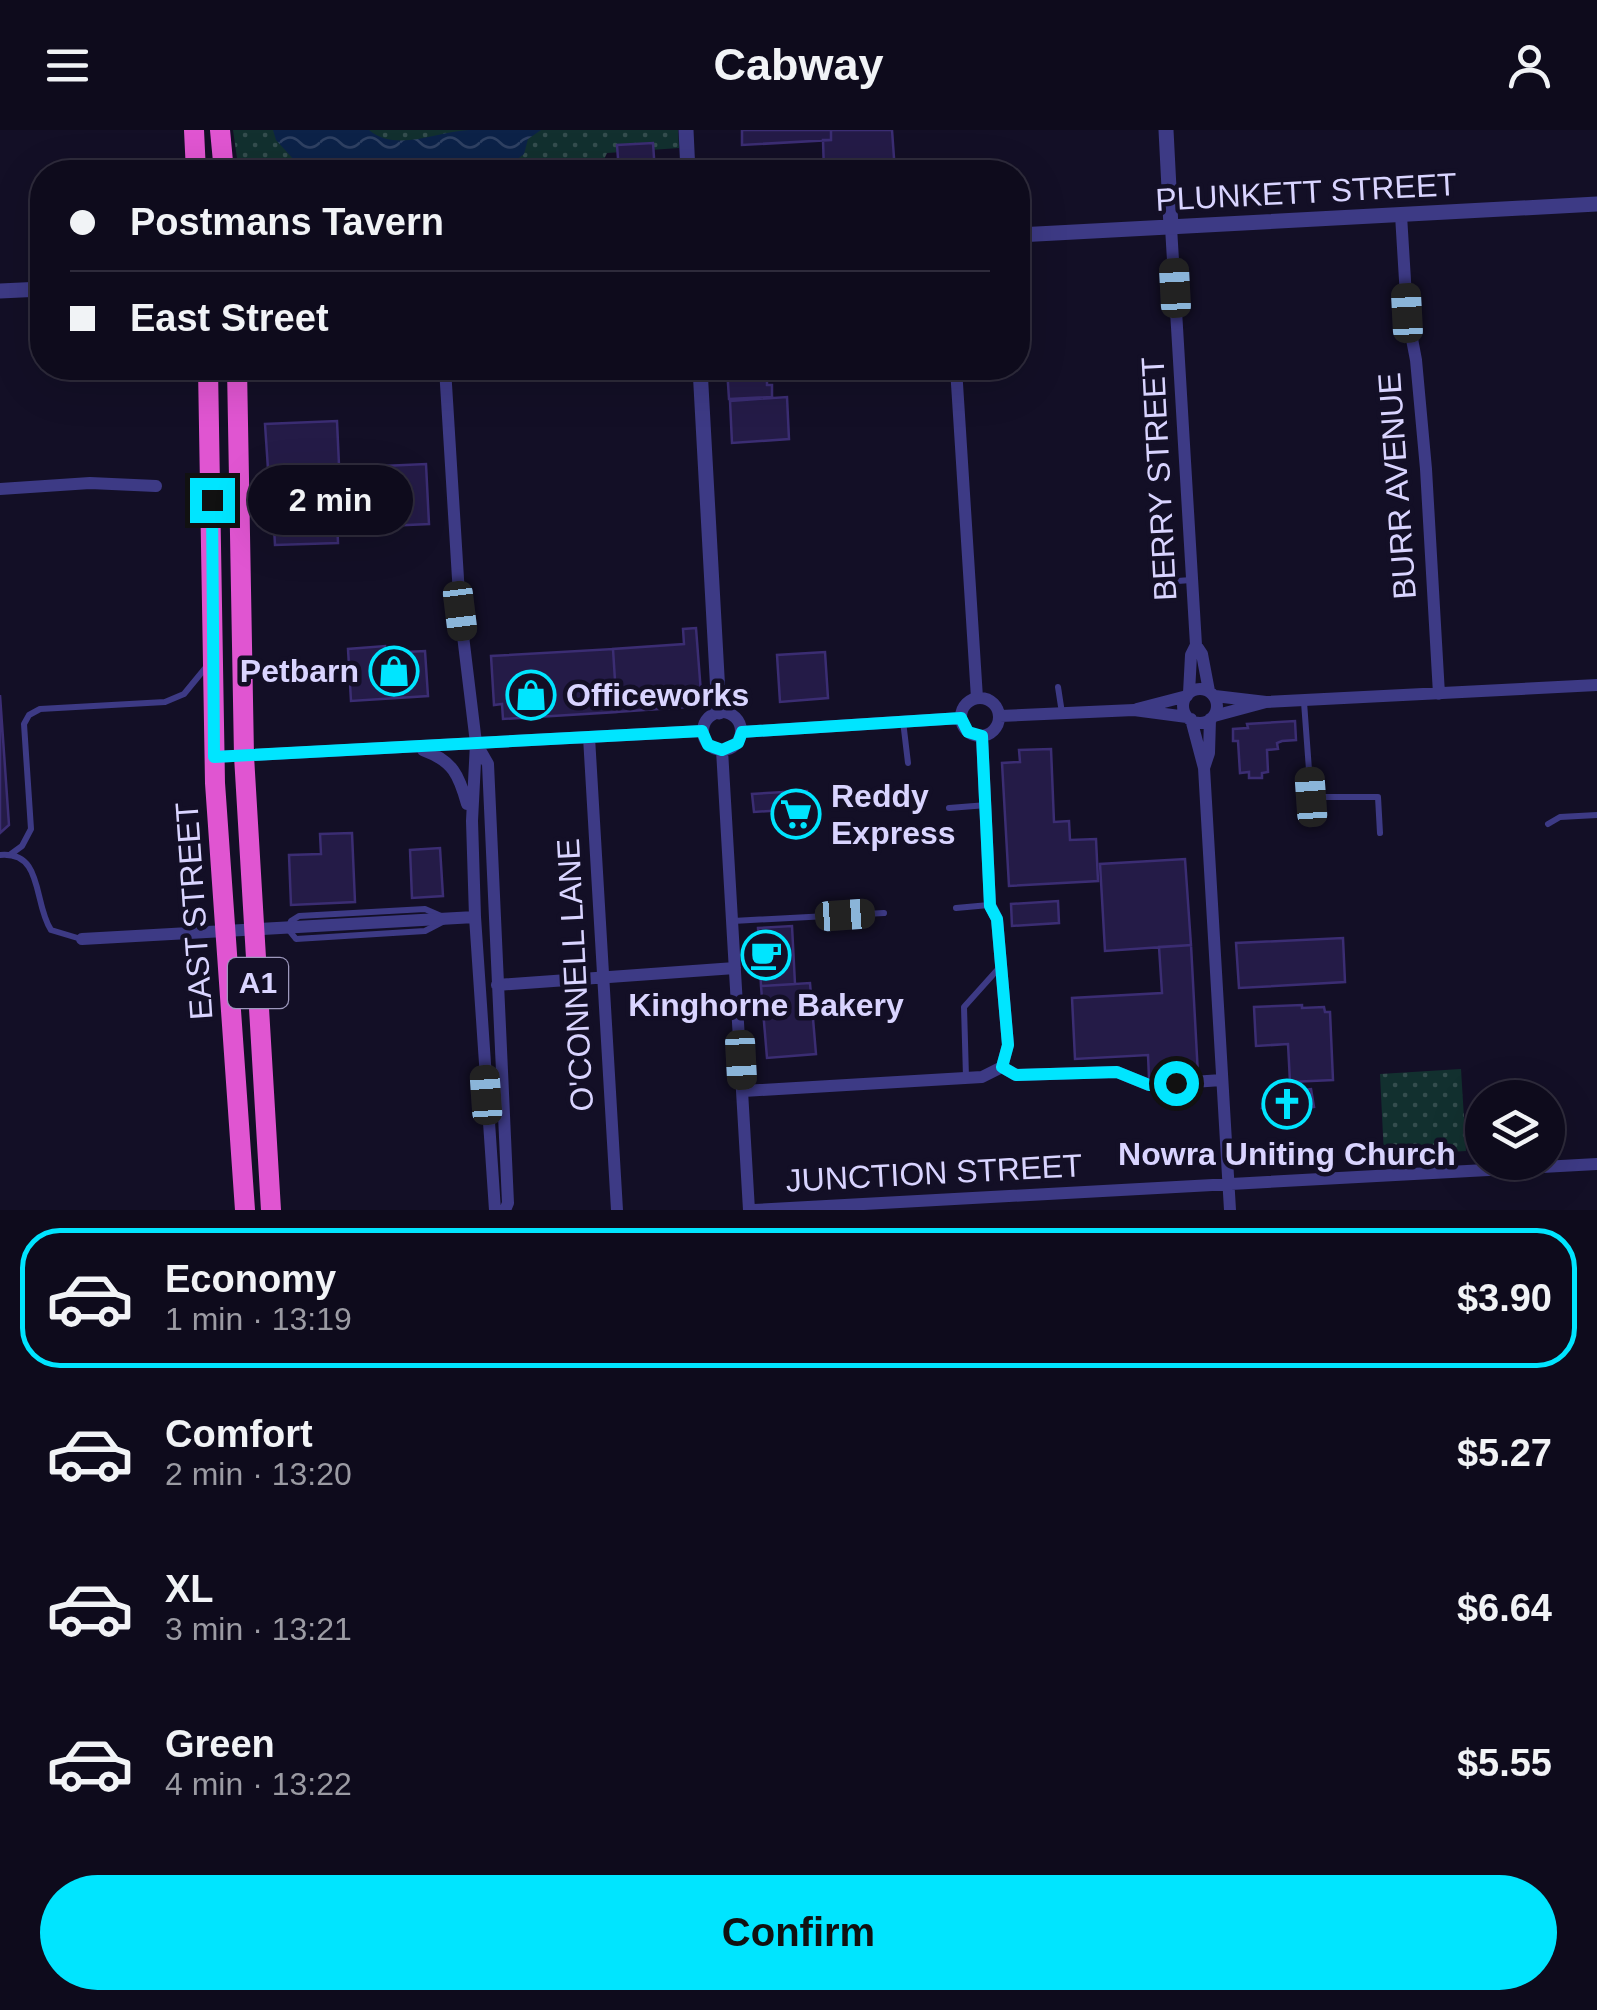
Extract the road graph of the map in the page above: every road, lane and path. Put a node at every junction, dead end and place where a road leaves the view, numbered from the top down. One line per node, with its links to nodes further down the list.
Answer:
1 (194, 130): 5 (highway)
2 (220, 130): 6 (highway)
3 (686, 130): 7 (street)
4 (1166, 130): 10 (street, BERRY STREET)
5 (195, 160)
6 (223, 160)
7 (687, 160)
8 (1597, 204): 9 (street, PLUNKETT STREET)
9 (1401, 214): 10 (street, PLUNKETT STREET); 29 (street, BURR AVENUE)
10 (1171, 227): 11 (street, PLUNKETT STREET); 21 (street, BERRY STREET)
11 (1030, 234)
12 (30, 290): 13 (street)
13 (0, 291)
14 (208, 380): 24 (highway, EAST STREET / A1)
15 (237, 380): 48 (highway, EAST STREET / A1)
16 (447, 380): 45 (street)
17 (701, 380): 34 (street)
18 (957, 380): 30 (street)
19 (156, 486): 20 (street)
20 (0, 488)
21 (1192, 580): 22 (lane); 23 (street, BERRY STREET)
22 (1164, 582)
23 (1196, 644): 27 (street, BERRY STREET); 28 (street, BERRY STREET)
24 (213, 657): 49 (highway, EAST STREET / A1); 58 (lane)
25 (1597, 685): 29 (street)
26 (1058, 687): 35 (lane)
27 (1188, 694): 28 (street); 33 (street); 38 (street)
28 (1212, 694): 32 (street); 39 (street)
29 (1439, 694): 31 (street)
30 (977, 698): 36 (street); 37 (street)
31 (1304, 701): 32 (street); 57 (lane)
32 (1266, 702): 39 (street)
33 (1134, 710): 35 (street); 38 (street)
34 (719, 712): 41 (street); 42 (street)
35 (1062, 714): 36 (street)
36 (1000, 716): 43 (street)
37 (961, 718): 40 (street); 43 (street)
38 (1189, 718): 39 (street); 51 (street)
39 (1212, 718): 51 (street)
40 (903, 721): 42 (street); 50 (lane)
41 (702, 731): 44 (street); 47 (street)
42 (742, 732): 47 (street)
43 (982, 736): 52 (street)
44 (589, 737): 45 (street); 71 (street, O'CONNELL LANE)
45 (476, 744): 46 (street); 55 (street); 60 (street)
46 (414, 747): 48 (street); 55 (street)
47 (722, 750): 66 (street)
48 (244, 756): 49 (street); 80 (highway, EAST STREET / A1)
49 (214, 757): 79 (highway, EAST STREET / A1)
50 (908, 763)
51 (1204, 768): 75 (street)
52 (986, 805): 53 (lane); 61 (street)
53 (948, 808)
54 (1597, 815): 56 (lane)
55 (472, 821): 64 (street)
56 (1548, 824)
57 (1380, 833)
58 (12, 854): 59 (lane); 67 (lane)
59 (0, 855)
60 (493, 874): 64 (street); 68 (street)
61 (990, 906): 62 (lane); 69 (street)
62 (956, 908)
63 (884, 912): 66 (lane)
64 (475, 917): 65 (street); 68 (street); 81 (street)
65 (448, 919): 65 (lane); 67 (street)
66 (733, 921): 70 (street)
67 (82, 939)
68 (496, 954): 72 (street)
69 (1002, 965): 73 (street); 74 (lane)
70 (735, 968): 71 (street); 76 (street)
71 (602, 977): 72 (street); 83 (street, O'CONNELL LANE)
72 (498, 985): 82 (street)
73 (1002, 1067): 74 (street); 75 (street)
74 (966, 1078): 76 (street)
75 (1222, 1080): 78 (street)
76 (743, 1091): 84 (street)
77 (1597, 1164): 78 (street, JUNCTION STREET)
78 (1228, 1184): 84 (street, JUNCTION STREET); 85 (street)
79 (245, 1210)
80 (271, 1210)
81 (495, 1210)
82 (505, 1210)
83 (617, 1210)
84 (752, 1210)
85 (1230, 1210)

